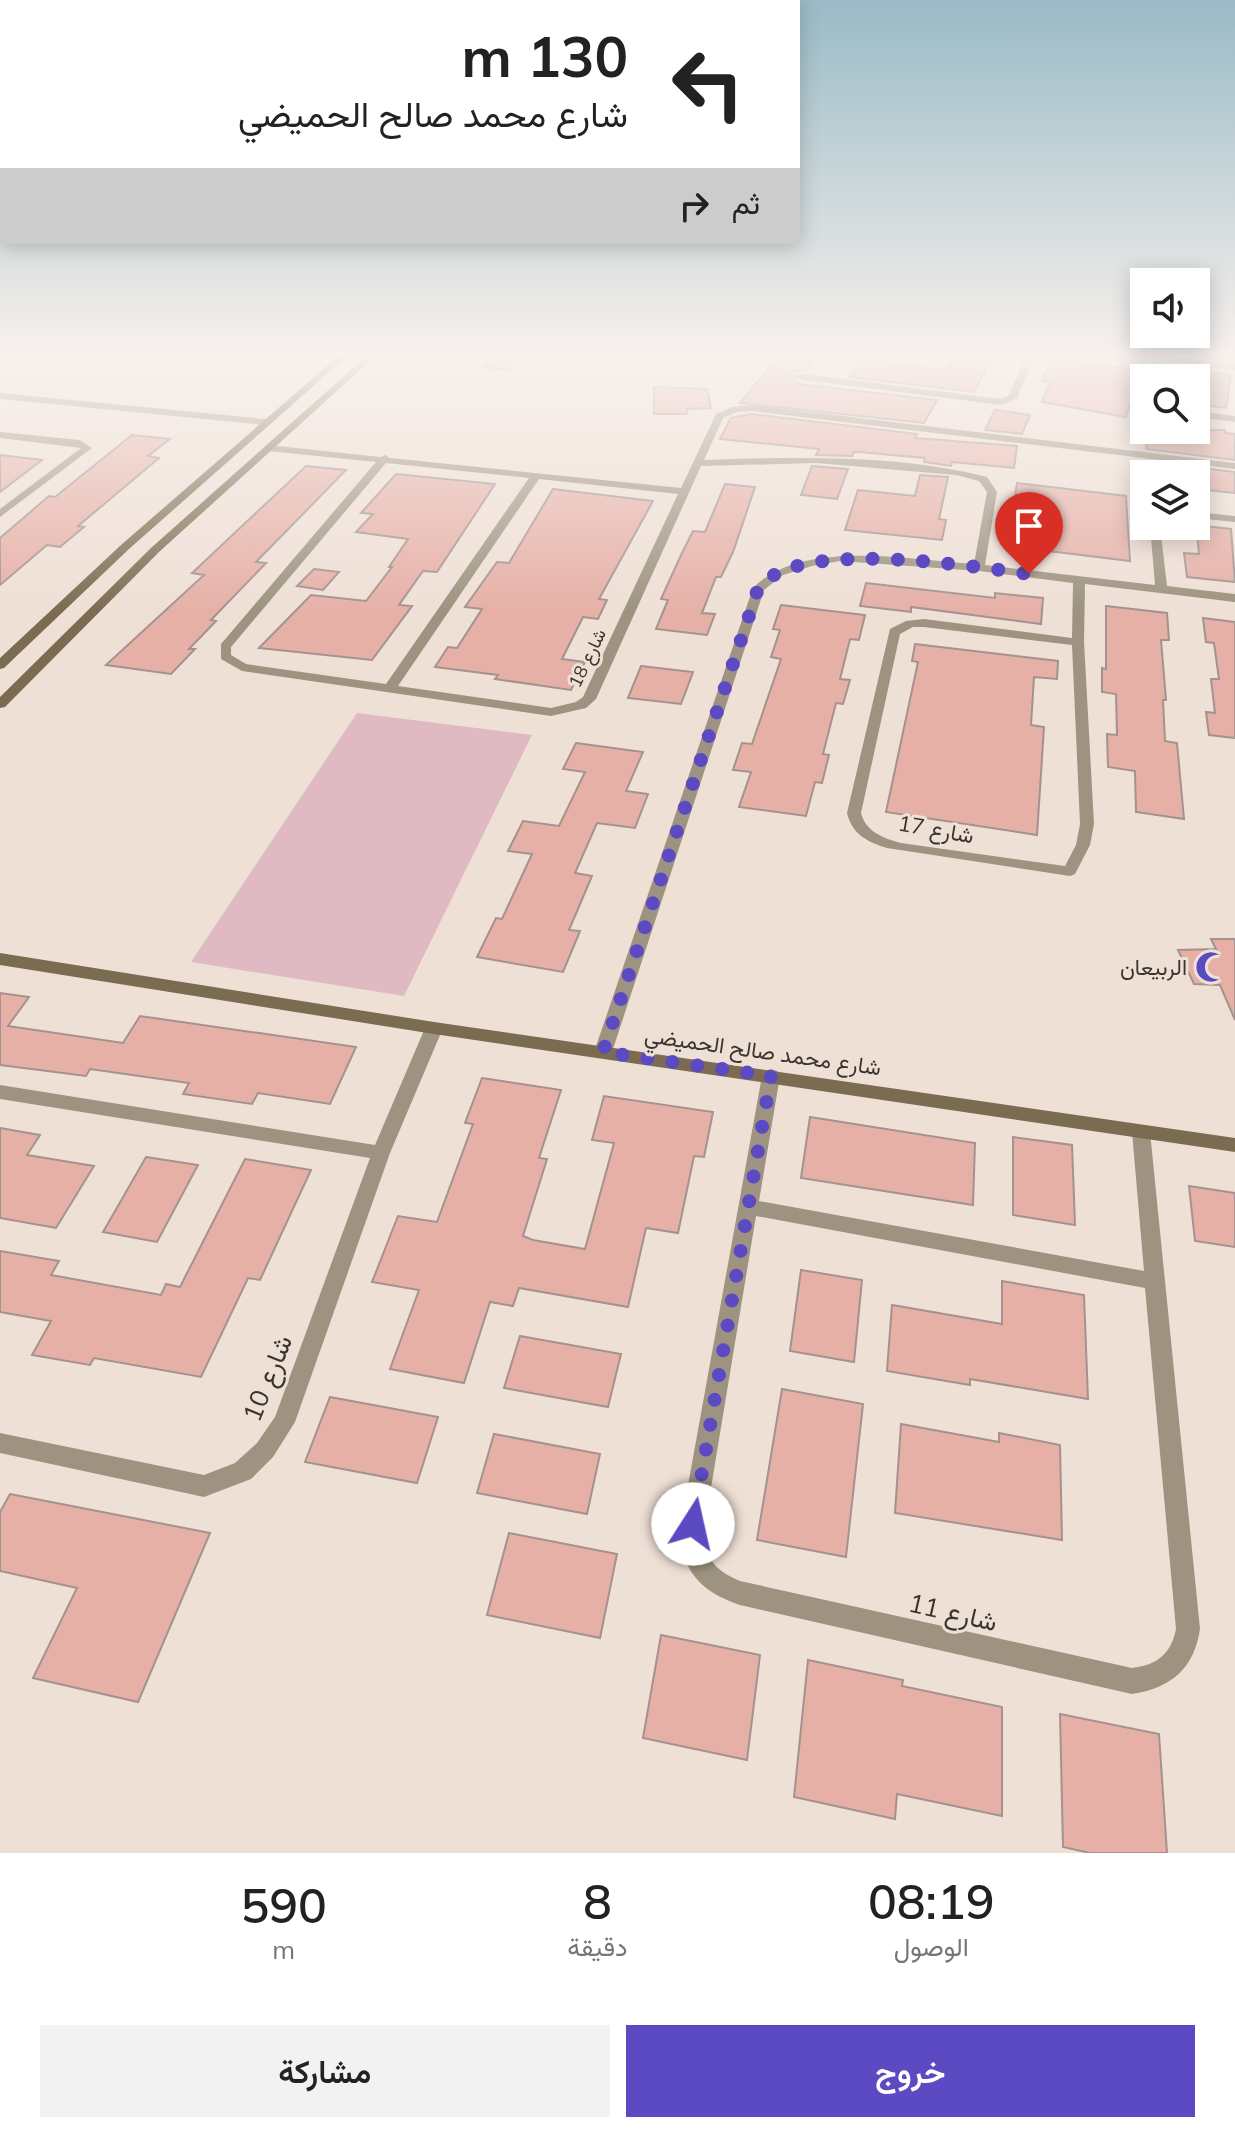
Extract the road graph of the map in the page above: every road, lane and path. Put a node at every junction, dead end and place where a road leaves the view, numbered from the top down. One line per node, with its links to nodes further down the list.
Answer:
1 (35, 438): 12 (street)
2 (247, 438): 15 (street)
3 (279, 438): 6 (street)
4 (709, 438): 8 (street, شارع 18)
5 (1000, 438): 9 (street, شارع 18)
6 (268, 448): 7 (street); 16 (street)
7 (385, 458): 10 (street); 26 (street, شارع 18)
8 (698, 463): 11 (street, شارع 18); 20 (street)
9 (1235, 466)
10 (537, 474): 11 (street); 26 (street)
11 (683, 491): 26 (street, شارع 18)
12 (0, 514)
13 (1210, 516): 14 (street)
14 (1235, 519)
15 (151, 524): 16 (street); 18 (street)
16 (179, 528): 19 (street)
17 (1156, 540): 22 (street)
18 (125, 547): 19 (street); 25 (street)
19 (155, 550): 27 (street)
20 (979, 568): 21 (street); 30 (street)
21 (1079, 580): 22 (street); 24 (street, شارع 17)
22 (1161, 590): 23 (street)
23 (1235, 598)
24 (1078, 642): 24 (street, شارع 17)
25 (0, 665)
26 (389, 689)
27 (0, 704)
28 (0, 959): 29 (street, شارع محمد صالح الحميضي)
29 (434, 1028): 30 (street, شارع محمد صالح الحميضي); 35 (street, شارع 10)
30 (603, 1052): 31 (street, شارع محمد صالح الحميضي)
31 (771, 1076): 33 (street, شارع محمد صالح الحميضي); 36 (street, شارع 11)
32 (0, 1092): 35 (street)
33 (1141, 1132): 34 (street, شارع محمد صالح الحميضي); 37 (street, شارع 11)
34 (1235, 1145)
35 (381, 1153): 38 (street, شارع 10)
36 (748, 1207): 37 (street); 37 (street, شارع 11)
37 (1153, 1281)
38 (0, 1443)

